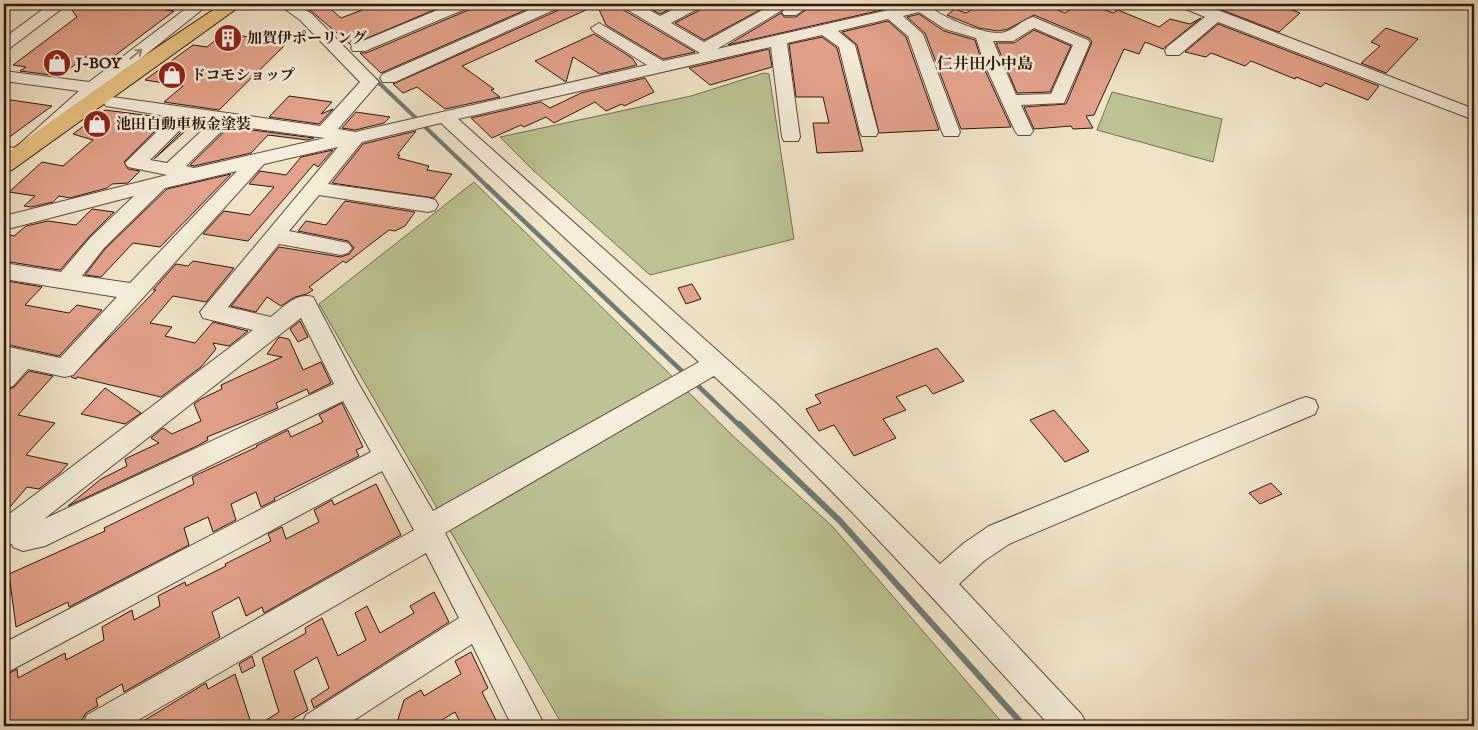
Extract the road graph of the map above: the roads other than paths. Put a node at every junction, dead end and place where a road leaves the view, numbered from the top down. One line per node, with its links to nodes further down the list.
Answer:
1 (60, 4): 17 (street)
2 (202, 4): 27 (street, one-way to 2)
3 (234, 4): 40 (highway)
4 (286, 4): 34 (street)
5 (465, 4): 21 (street)
6 (555, 4): 26 (street)
7 (628, 4): 13 (street)
8 (696, 4): 13 (street)
9 (804, 4): 22 (street)
10 (1186, 4): 12 (street)
11 (913, 7): 15 (street); 18 (street); 37 (street)
12 (1216, 15): 23 (street); 31 (street)
13 (660, 22): 22 (street)
14 (600, 28): 24 (street)
15 (825, 29): 19 (street); 36 (street)
16 (4, 30): 17 (street)
17 (21, 32): 20 (street)
18 (983, 35): 28 (street); 28 (street)
19 (778, 40): 22 (street); 38 (street)
20 (4, 45)
21 (359, 48)
22 (710, 51): 24 (street)
23 (1172, 51)
24 (659, 67): 33 (street)
25 (4, 76): 27 (street)
26 (390, 78)
27 (93, 88): 40 (street)
28 (1010, 100): 35 (street)
29 (112, 102): 30 (street)
30 (186, 114): 32 (street); 42 (street)
31 (1474, 115)
32 (224, 119): 34 (street); 42 (street)
33 (439, 120): 39 (street); 53 (street)
34 (326, 131): 39 (street)
35 (1024, 131)
36 (869, 132)
37 (951, 132)
38 (792, 137)
39 (358, 139): 41 (street); 43 (street)
40 (9, 157)
41 (257, 161): 42 (street); 50 (street)
42 (166, 177): 45 (street); 49 (street)
43 (314, 188): 44 (street); 46 (street)
44 (428, 206)
45 (4, 223)
46 (275, 236): 47 (street); 51 (street)
47 (341, 248)
48 (4, 270): 49 (street)
49 (66, 281): 50 (street)
50 (134, 292): 52 (street)
51 (274, 326): 55 (street); 58 (street)
52 (14, 357): 54 (street)
53 (699, 374): 59 (street); 60 (street)
54 (4, 379)
55 (348, 388): 57 (street); 58 (street)
56 (1306, 407): 60 (street)
57 (387, 456): 59 (street); 62 (street)
58 (11, 528)
59 (429, 531): 61 (street); 63 (street)
60 (940, 583): 66 (street)
61 (475, 625): 64 (street); 65 (street)
62 (4, 659)
63 (98, 726)
64 (317, 726)
65 (529, 726)
66 (1071, 726)

